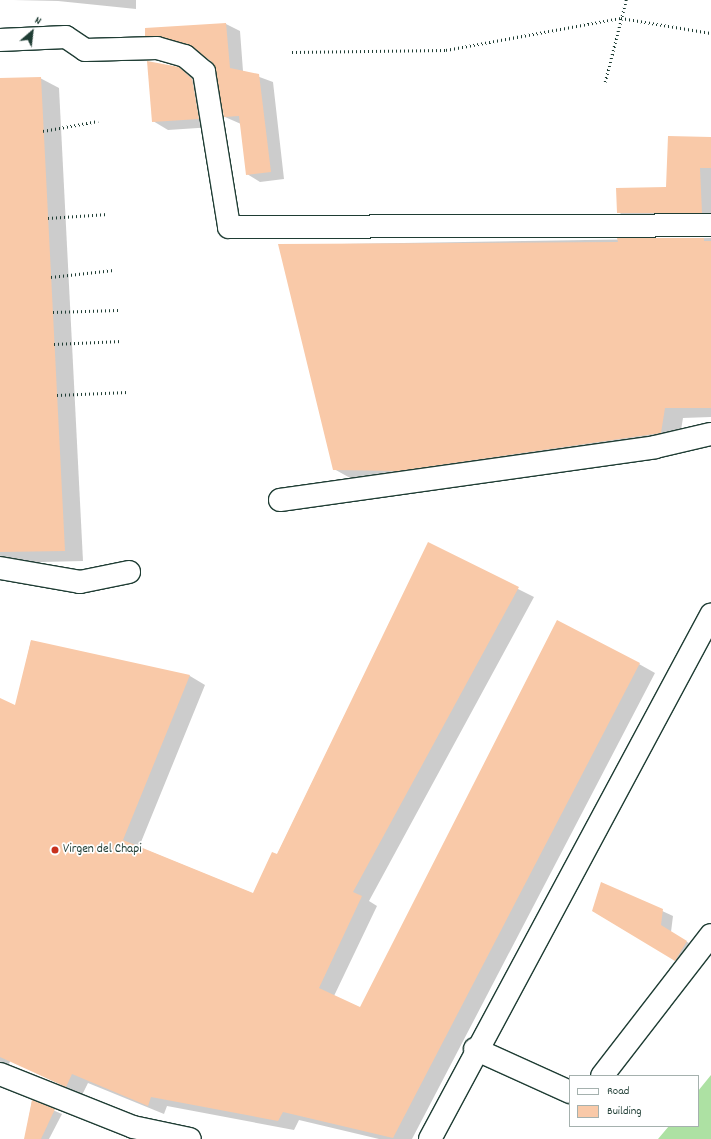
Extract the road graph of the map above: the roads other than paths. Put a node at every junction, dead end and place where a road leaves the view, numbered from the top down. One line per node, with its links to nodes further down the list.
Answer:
1 (0, 40): 2 (street)
2 (711, 225)
3 (711, 434): 4 (street)
4 (280, 500)
5 (0, 568): 6 (street)
6 (129, 572)
7 (711, 615): 9 (street)
8 (711, 935): 10 (street)
9 (475, 1049): 12 (street); 14 (street)
10 (603, 1075)
11 (1, 1078): 13 (street)
12 (569, 1092)
13 (190, 1139)
14 (430, 1139)

